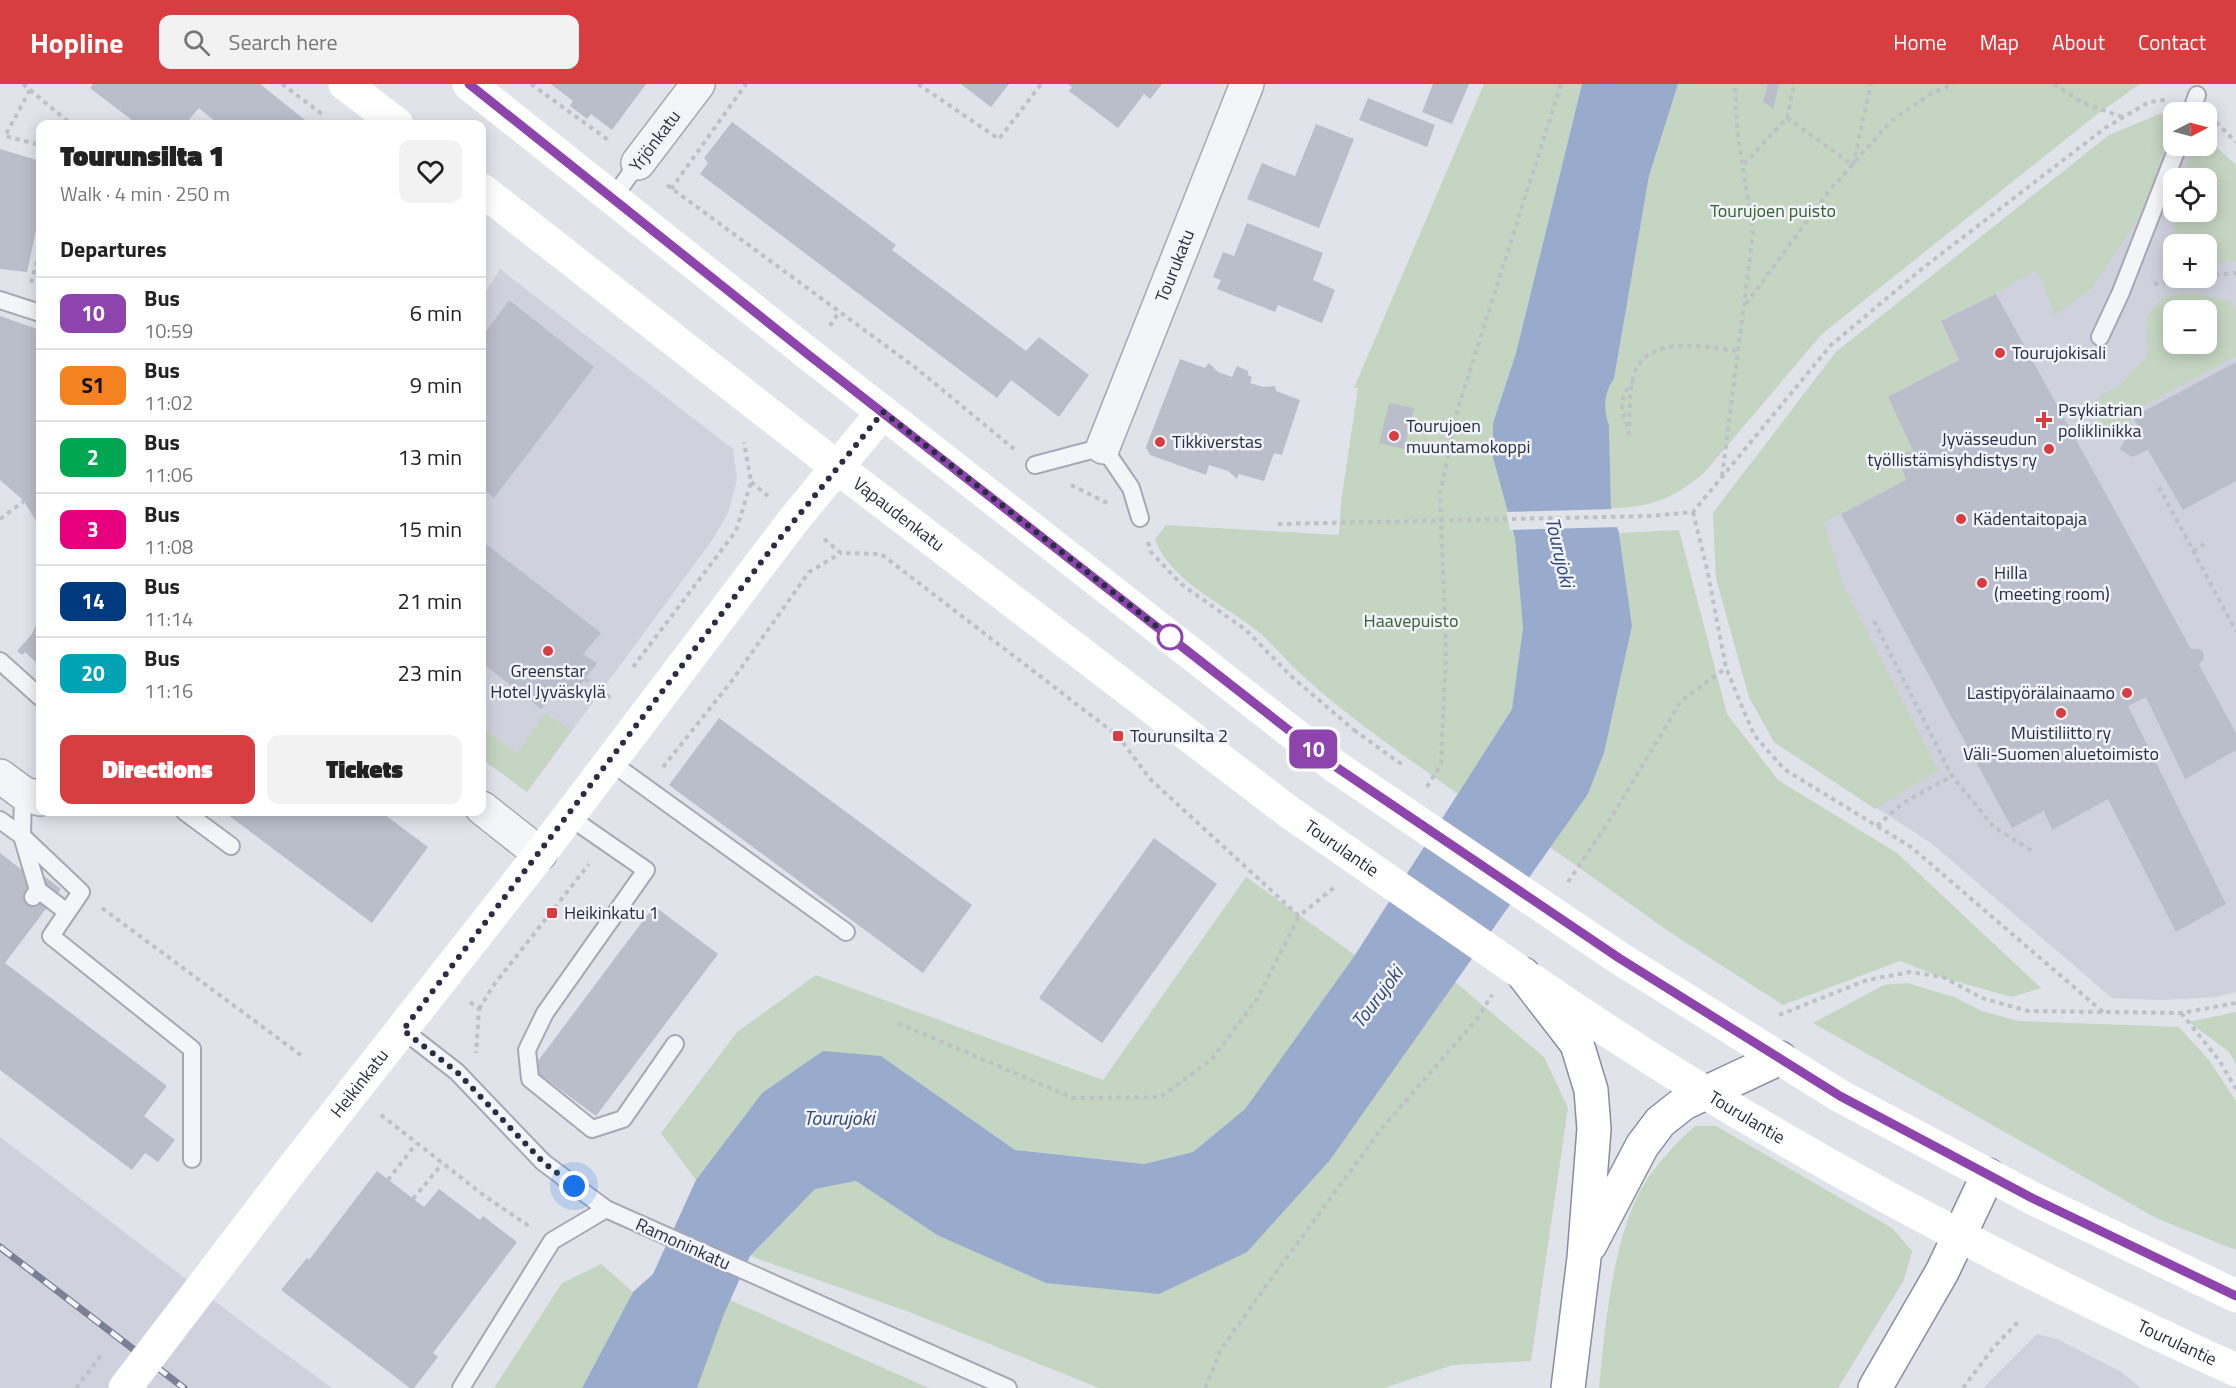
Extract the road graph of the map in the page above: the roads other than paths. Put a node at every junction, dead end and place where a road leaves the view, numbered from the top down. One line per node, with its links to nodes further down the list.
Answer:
1 (345, 84): 7 (main road)
2 (469, 84): 11 (main road)
3 (698, 84): 9 (street, Yrjönkatu)
4 (1246, 84): 16 (street, Tourukatu)
5 (2197, 95): 6 (lane)
6 (2195, 102)
7 (392, 120)
8 (2174, 156): 14 (lane)
9 (638, 164): 11 (lane, Yrjönkatu)
10 (486, 193): 18 (main road, Vapaudenkatu)
11 (613, 198): 15 (main road)
12 (0, 300): 13 (lane)
13 (36, 312)
14 (2100, 338)
15 (883, 412): 18 (main road, Heikinkatu); 37 (main road, bridge)
16 (1103, 447): 17 (lane); 19 (lane)
17 (1035, 465)
18 (838, 468): 22 (main road, Heikinkatu); 25 (main road, Vapaudenkatu)
19 (1140, 518)
20 (0, 661): 21 (lane)
21 (36, 693)
22 (609, 761): 27 (main road, Heikinkatu); 33 (lane)
23 (21, 789): 29 (lane)
24 (486, 811): 31 (street)
25 (1289, 812): 35 (main road, Tourulantie, bridge)
26 (190, 816): 30 (lane)
27 (568, 816): 31 (main road, Heikinkatu); 36 (lane)
28 (0, 820): 29 (lane)
29 (22, 836): 32 (lane); 32 (lane)
30 (231, 846)
31 (540, 854): 34 (main road, Heikinkatu)
32 (67, 912): 39 (lane)
33 (846, 932)
34 (403, 1030): 41 (lane, Ramoninkatu); 46 (main road, Heikinkatu, bridge)
35 (1583, 1032): 38 (main road, Tourulantie); 43 (main road)
36 (675, 1044)
37 (1780, 1058): 38 (main road); 40 (main road)
38 (1707, 1094): 42 (main road, Tourulantie); 43 (main road)
39 (192, 1159)
40 (1989, 1175): 42 (main road); 44 (main road)
41 (606, 1209): 47 (lane); 48 (lane, Ramoninkatu)
42 (1960, 1236): 45 (main road, Tourulantie); 50 (main road)
43 (1584, 1258): 49 (main road)
44 (2236, 1296)
45 (2236, 1370)
46 (124, 1388)
47 (461, 1388)
48 (1008, 1388)
49 (1568, 1388)
50 (1875, 1388)

